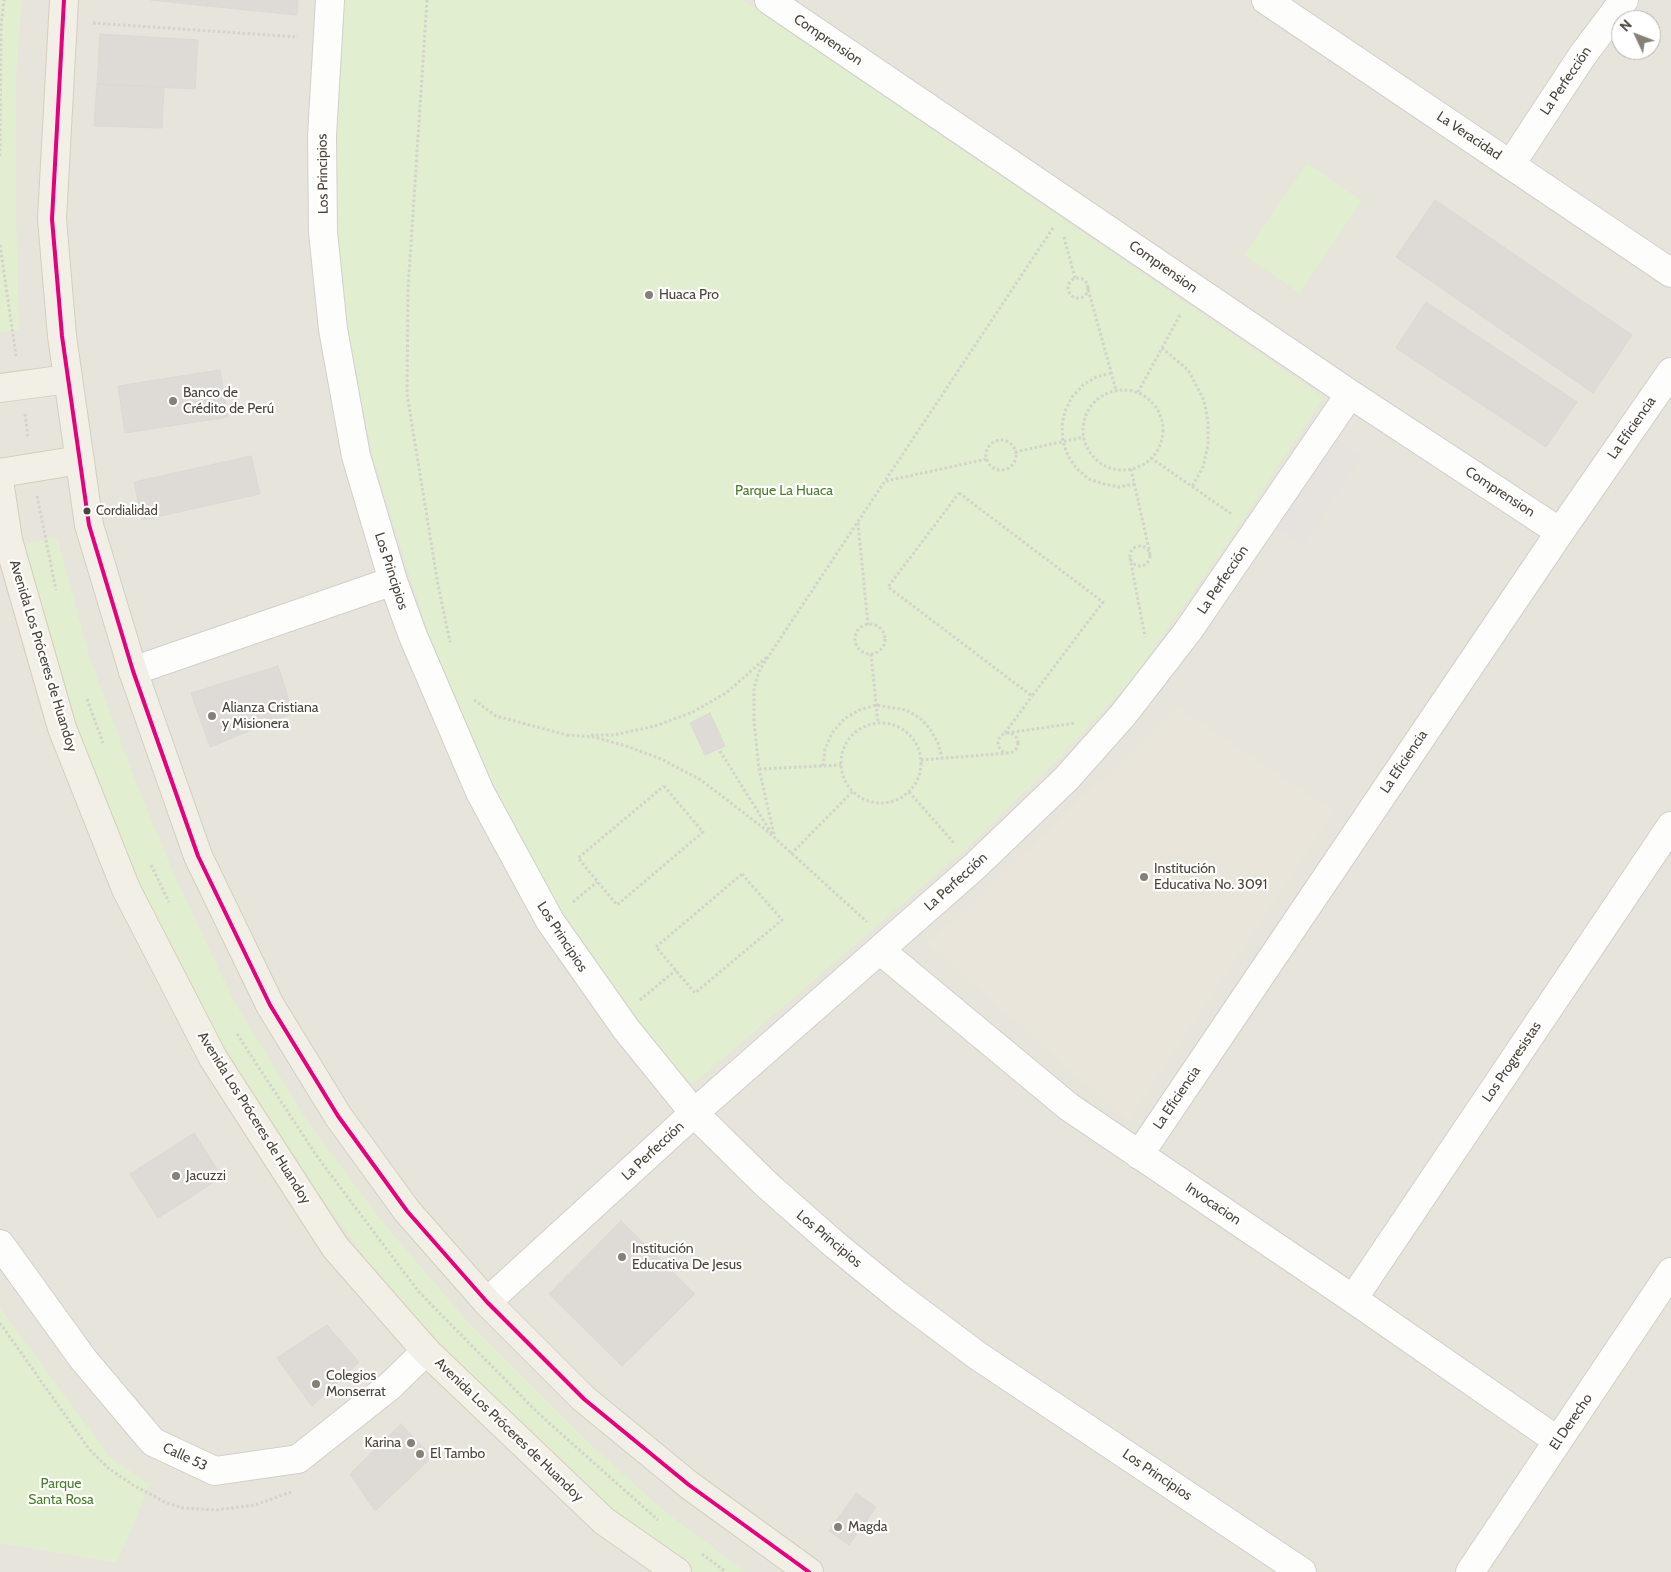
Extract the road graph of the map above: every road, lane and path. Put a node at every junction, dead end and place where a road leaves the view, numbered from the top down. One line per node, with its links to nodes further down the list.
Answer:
1 (4, 0): 9 (path)
2 (330, 0): 8 (street, Los Principios)
3 (427, 0): 44 (path)
4 (769, 0): 16 (street, Comprension)
5 (1266, 0): 10 (street, La Veracidad)
6 (1624, 0): 10 (street, La Perfección)
7 (63, 11): 8 (path); 20 (main road)
8 (326, 39): 42 (street, Los Principios)
9 (0, 156)
10 (1510, 164): 13 (street, La Veracidad)
11 (1055, 226): 33 (path)
12 (1062, 230): 14 (path)
13 (1671, 274)
14 (1075, 278): 15 (path); 15 (path)
15 (1087, 285): 19 (path)
16 (1194, 289): 17 (path); 24 (street, Comprension)
17 (1162, 348): 23 (path); 36 (path)
18 (1671, 372): 39 (street, La Eficiencia)
19 (1111, 373): 22 (path); 26 (path)
20 (68, 379): 21 (main road); 30 (main road)
21 (0, 388)
22 (1116, 390): 23 (path); 25 (path)
23 (1138, 392): 28 (path)
24 (1350, 394): 38 (street, La Perfección); 39 (street, Comprension)
25 (1084, 437): 26 (path); 31 (path)
26 (1063, 442): 27 (path); 34 (path)
27 (1015, 452): 29 (path); 29 (path)
28 (1151, 458): 31 (path); 36 (path)
29 (987, 459): 33 (path)
30 (80, 460): 32 (main road); 48 (main road)
31 (1131, 469): 34 (path)
32 (0, 473)
33 (886, 481): 37 (path)
34 (1134, 484): 40 (path)
35 (0, 487): 80 (main road, Avenida Los Próceres de Huandoy)
36 (1192, 487): 38 (path)
37 (858, 523): 43 (path); 46 (path)
38 (1257, 530): 69 (street, La Perfección)
39 (1560, 532): 75 (street, La Eficiencia)
40 (1150, 554): 41 (path); 41 (path)
41 (1130, 558): 45 (path)
42 (393, 581): 48 (street); 73 (street, Los Principios)
43 (868, 625): 47 (path); 47 (path)
44 (450, 643)
45 (1146, 643)
46 (773, 651): 55 (path); 62 (path)
47 (871, 654): 51 (path)
48 (133, 671): 79 (main road)
49 (468, 696): 55 (path)
50 (1032, 696): 50 (path); 54 (path)
51 (876, 705): 53 (path); 58 (path); 61 (path)
52 (1084, 722): 54 (path)
53 (878, 723): 59 (path); 60 (path)
54 (1006, 733): 57 (path); 57 (path)
55 (567, 735): 66 (path)
56 (720, 751): 66 (path)
57 (1009, 753): 58 (path)
58 (942, 758): 59 (path)
59 (921, 760): 64 (path)
60 (841, 765): 61 (path); 63 (path)
61 (823, 766): 62 (path)
62 (759, 769): 66 (path)
63 (852, 792): 64 (path); 67 (path)
64 (909, 792): 69 (path)
65 (1671, 826): 78 (street, Los Progresistas)
66 (776, 839): 67 (path)
67 (791, 854): 70 (path)
68 (578, 858): 68 (path)
69 (974, 867): 71 (street, La Perfección)
70 (869, 924)
71 (881, 951): 74 (street, La Perfección); 75 (street, Invocacion)
72 (676, 970): 72 (path); 73 (path)
73 (619, 1018): 74 (street, Los Principios)
74 (694, 1112): 79 (street, La Perfección); 84 (street, Los Principios)
75 (1139, 1155): 78 (street, Invocacion)
76 (0, 1244): 80 (street, Calle 53)
77 (1671, 1272): 81 (street, El Derecho)
78 (1353, 1298): 81 (street, Invocacion)
79 (487, 1302): 83 (main road)
80 (426, 1351): 82 (main road, Avenida Los Próceres de Huandoy)
81 (1558, 1441): 85 (street, El Derecho)
82 (677, 1572)
83 (809, 1572)
84 (1302, 1572)
85 (1470, 1572)

